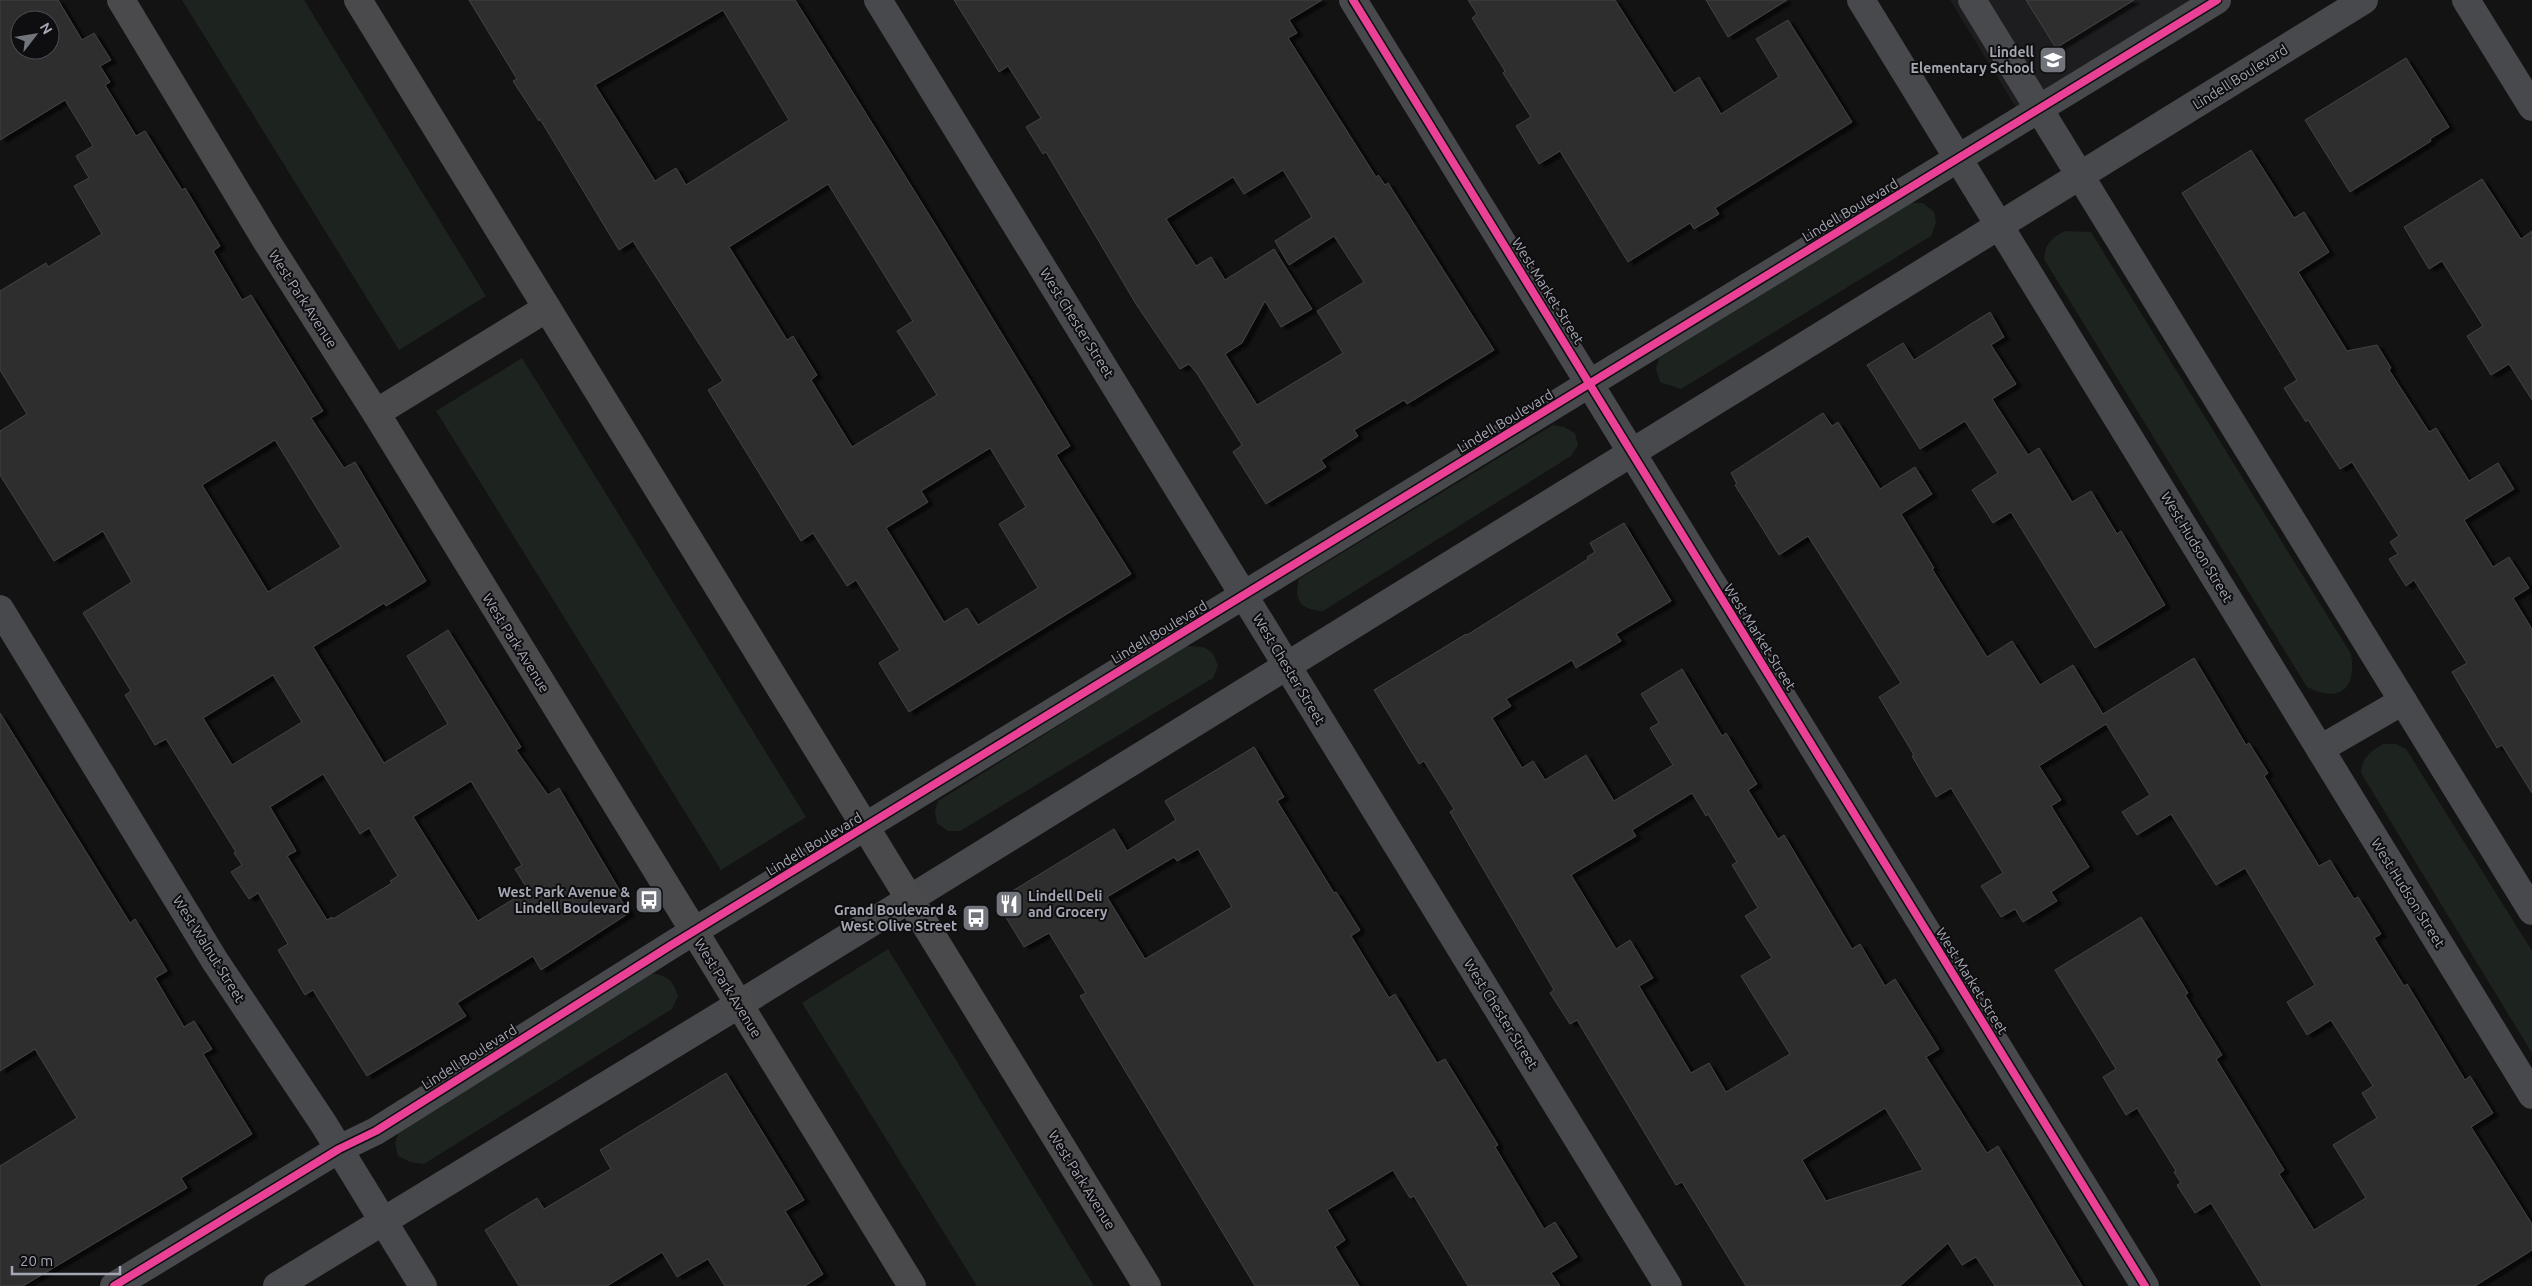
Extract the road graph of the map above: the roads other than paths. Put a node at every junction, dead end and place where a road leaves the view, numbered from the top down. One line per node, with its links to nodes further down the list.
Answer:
1 (121, 0): 17 (highway, West Park Avenue)
2 (358, 0): 15 (highway, West Park Avenue)
3 (878, 0): 19 (street, West Chester Street)
4 (1354, 0): 16 (street, West Market Street)
5 (1861, 0): 12 (street, West Hudson Street)
6 (1972, 0): 11 (street)
7 (2217, 0): 11 (street, Lindell Boulevard)
8 (2364, 0): 13 (street, Lindell Boulevard)
9 (2466, 0): 10 (street)
10 (2532, 107)
11 (2039, 109): 12 (street, Lindell Boulevard); 13 (street)
12 (1958, 158): 14 (street, West Hudson Street); 16 (street, Lindell Boulevard)
13 (2080, 176): 14 (street, Lindell Boulevard); 22 (street)
14 (1999, 225): 18 (street, Lindell Boulevard); 23 (street, West Hudson Street)
15 (547, 308): 17 (highway); 24 (highway, West Park Avenue)
16 (1590, 384): 18 (street, West Market Street); 19 (street, Lindell Boulevard)
17 (376, 413): 27 (highway, West Park Avenue)
18 (1632, 453): 21 (street, Lindell Boulevard); 38 (street, West Market Street)
19 (1244, 595): 21 (street, West Chester Street); 24 (street, Lindell Boulevard)
20 (0, 609): 30 (street, West Walnut Street)
21 (1287, 666): 25 (street, Lindell Boulevard); 37 (street, West Chester Street)
22 (2403, 701): 23 (street); 26 (street)
23 (2320, 749): 29 (street, West Hudson Street)
24 (866, 827): 25 (highway, West Park Avenue); 27 (street, Lindell Boulevard)
25 (910, 899): 28 (street, Lindell Boulevard); 36 (highway, West Park Avenue)
26 (2532, 911)
27 (693, 932): 28 (highway, West Park Avenue); 30 (street, Lindell Boulevard)
28 (738, 1005): 31 (street, Lindell Boulevard); 35 (highway, West Park Avenue)
29 (2532, 1094)
30 (339, 1149): 31 (street, West Walnut Street); 32 (street, Lindell Boulevard)
31 (383, 1221): 33 (street, Lindell Boulevard); 34 (street, West Walnut Street)
32 (114, 1286)
33 (277, 1286)
34 (423, 1286)
35 (912, 1286)
36 (1147, 1286)
37 (1668, 1286)
38 (2145, 1286)

